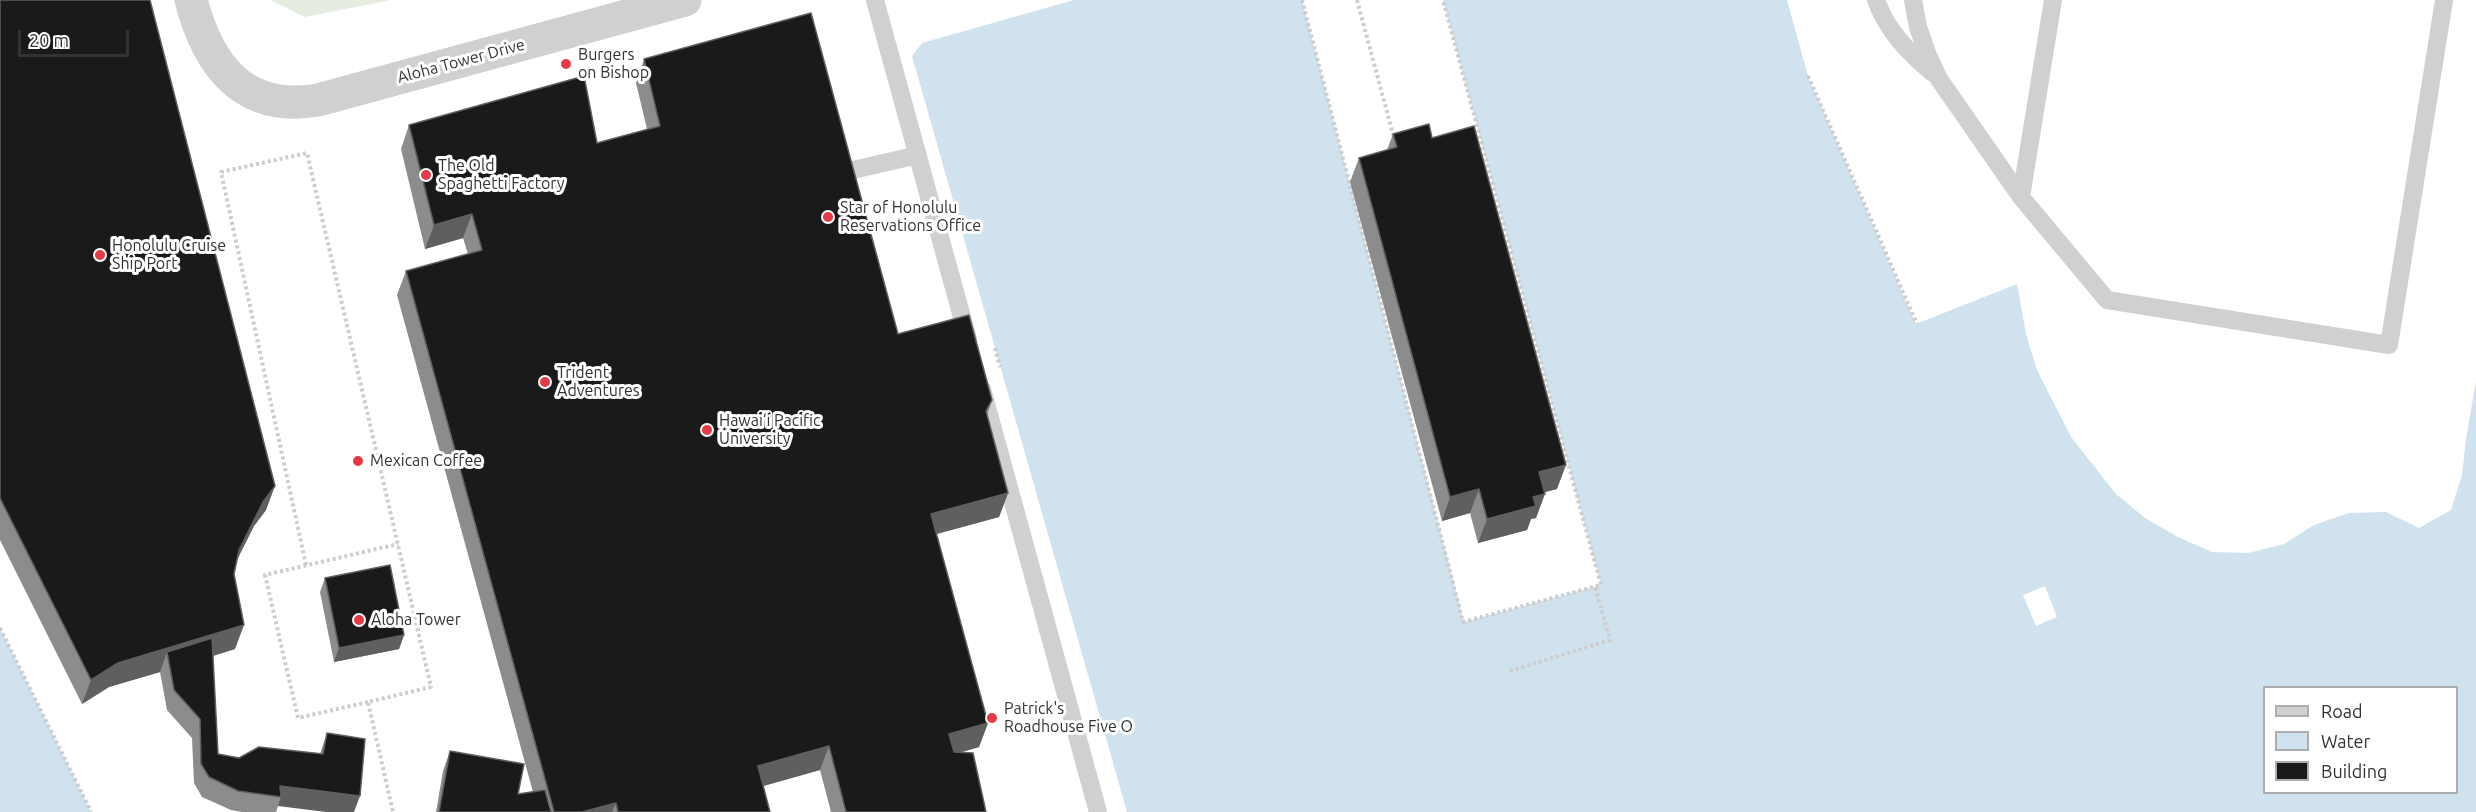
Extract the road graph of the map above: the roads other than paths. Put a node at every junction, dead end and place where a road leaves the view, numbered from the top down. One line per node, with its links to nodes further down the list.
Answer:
1 (191, 0): 2 (street, Aloha Tower Drive)
2 (685, 0)
3 (875, 0): 9 (lane)
4 (1876, 0): 8 (lane)
5 (1913, 0): 8 (lane)
6 (2053, 0): 11 (lane)
7 (2444, 0): 11 (lane)
8 (1939, 79): 11 (lane)
9 (918, 155): 10 (lane); 12 (lane)
10 (840, 173)
11 (2021, 197)
12 (972, 351)
13 (978, 374): 14 (lane)
14 (1098, 812)

